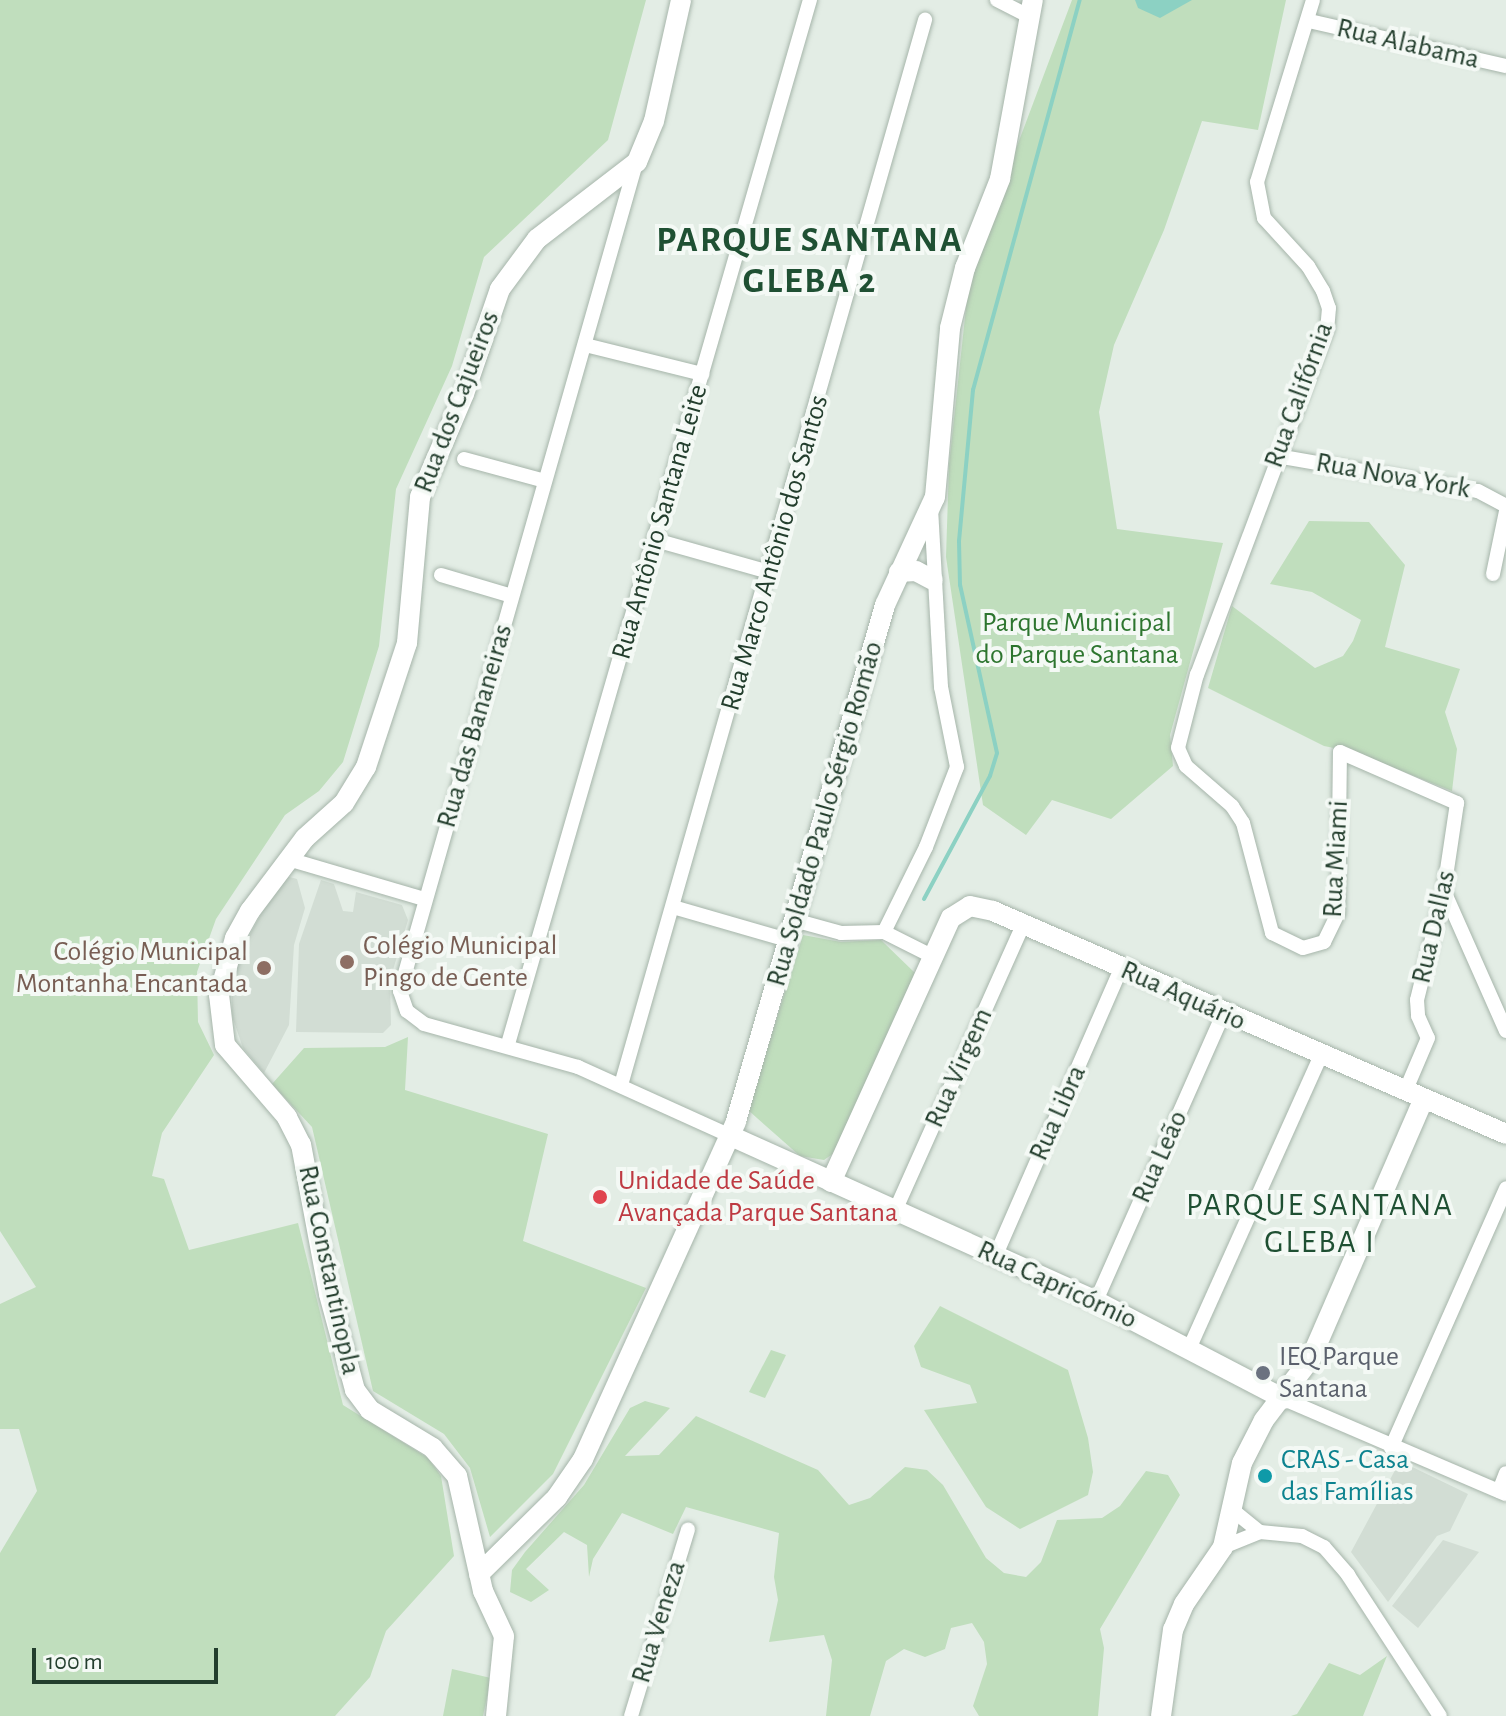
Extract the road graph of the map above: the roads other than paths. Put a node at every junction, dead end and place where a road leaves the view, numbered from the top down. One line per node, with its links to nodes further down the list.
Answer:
1 (681, 0): 9 (street, Rua das Bananeiras)
2 (810, 0): 11 (street, Rua Antônio Santana Leite)
3 (997, 0): 5 (street)
4 (1313, 0): 7 (street, Rua Califórnia)
5 (1031, 8): 16 (street, Rua Soldado Paulo Sérgio Romão)
6 (925, 20): 18 (street, Rua Marco Antônio dos Santos)
7 (1309, 21): 8 (street, Rua Alabama); 12 (street, Rua Califórnia)
8 (1506, 66)
9 (637, 162): 10 (street, Rua das Bananeiras); 26 (street, Rua dos Cajueiros)
10 (585, 345): 11 (street); 14 (street, Rua das Bananeiras)
11 (702, 374): 17 (street, Rua Antônio Santana Leite)
12 (1277, 456): 15 (street, Rua Nova York); 24 (street, Rua Califórnia)
13 (464, 459): 14 (street)
14 (545, 481): 23 (street, Rua das Bananeiras)
15 (1506, 508): 20 (street)
16 (931, 510): 19 (street, Rua Soldado Paulo Sérgio Romão); 22 (street)
17 (655, 540): 18 (street); 38 (street, Rua Antônio Santana Leite)
18 (769, 572): 29 (street, Rua Marco Antônio dos Santos)
19 (899, 572): 22 (street); 30 (street, Rua Soldado Paulo Sérgio Romão)
20 (1493, 574)
21 (441, 575): 23 (street)
22 (933, 580): 32 (street)
23 (512, 596): 28 (street, Rua das Bananeiras)
24 (1181, 758): 25 (street, Rua Miami)
25 (1457, 803): 27 (street, Rua Dallas)
26 (288, 859): 28 (street); 58 (street, Rua Constantinopla)
27 (1444, 890): 37 (street); 41 (street, Rua Dallas)
28 (424, 899): 38 (street, Rua das Bananeiras)
29 (673, 907): 33 (street); 40 (street, Rua Marco Antônio dos Santos)
30 (794, 920): 32 (street); 33 (street, Rua Soldado Paulo Sérgio Romão)
31 (1023, 925): 34 (street, Rua Aquário); 35 (street, Rua Aquário); 46 (street, Rua Virgem)
32 (884, 932): 34 (street)
33 (787, 940): 43 (street, Rua Soldado Paulo Sérgio Romão)
34 (932, 956): 44 (street)
35 (1121, 969): 36 (street, Rua Aquário); 47 (street, Rua Libra)
36 (1223, 1014): 39 (street, Rua Aquário); 48 (street, Rua Leão)
37 (1506, 1031)
38 (508, 1044): 40 (street, Rua das Bananeiras)
39 (1320, 1057): 41 (street, Rua Aquário); 49 (street)
40 (621, 1085): 43 (street, Rua das Bananeiras)
41 (1414, 1096): 42 (street, Rua Aquário); 50 (street)
42 (1506, 1134)
43 (731, 1136): 44 (street, Rua das Bananeiras); 58 (street, Rua Soldado Paulo Sérgio Romão)
44 (831, 1182): 46 (street, Rua Capricórnio)
45 (1506, 1188): 51 (street)
46 (895, 1211): 47 (street, Rua Capricórnio)
47 (995, 1257): 48 (street, Rua Capricórnio)
48 (1096, 1301): 49 (street, Rua Capricórnio)
49 (1189, 1349): 50 (street, Rua Capricórnio)
50 (1284, 1399): 51 (street, Rua Capricórnio); 54 (street)
51 (1391, 1448): 53 (street, Rua Capricórnio)
52 (1506, 1473): 53 (street)
53 (1502, 1492)
54 (1230, 1508): 56 (street); 57 (street)
55 (688, 1529): 60 (street, Rua Veneza)
56 (1260, 1532): 57 (street); 62 (street)
57 (1223, 1547): 61 (street)
58 (479, 1574): 59 (street, Rua Constantinopla)
59 (496, 1716)
60 (631, 1716)
61 (1161, 1716)
62 (1440, 1716)

